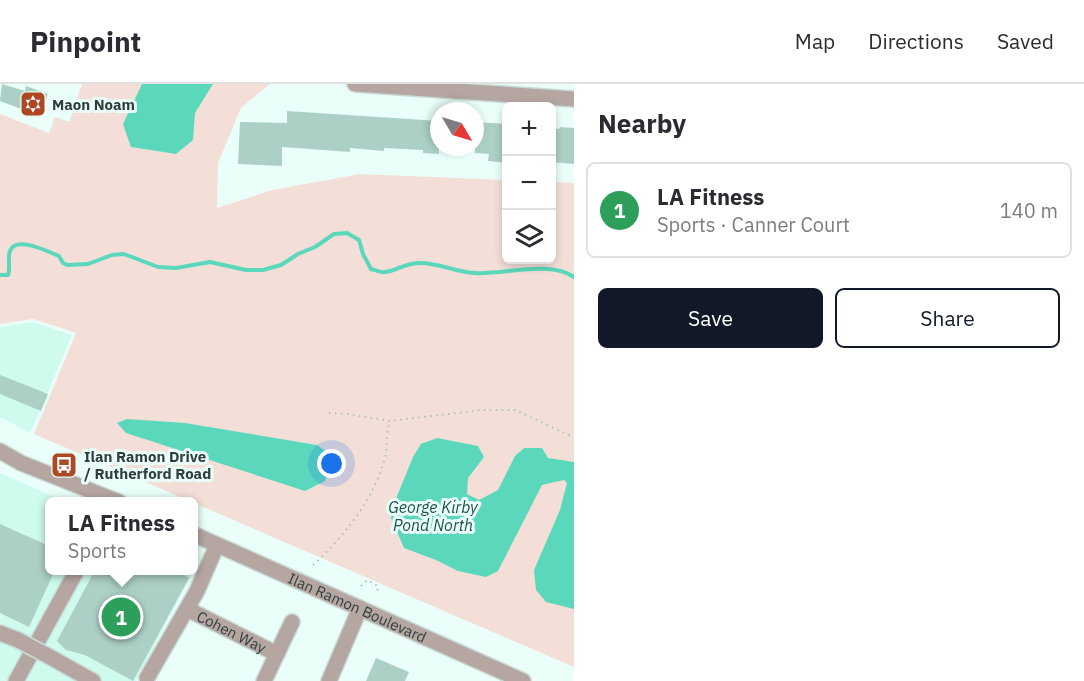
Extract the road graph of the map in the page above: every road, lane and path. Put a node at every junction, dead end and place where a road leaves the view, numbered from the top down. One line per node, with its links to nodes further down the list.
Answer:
1 (355, 84): 2 (street)
2 (574, 99)
3 (329, 413): 4 (path)
4 (390, 421): 5 (path); 10 (path)
5 (571, 436)
6 (0, 451): 7 (street)
7 (106, 497)
8 (198, 536): 9 (street, Ilan Ramon Boulevard)
9 (217, 545): 14 (street); 15 (street, Ilan Ramon Boulevard)
10 (313, 565)
11 (74, 575): 21 (street)
12 (361, 586): 13 (path)
13 (377, 593)
14 (187, 609): 18 (street, Cohen Way); 19 (street)
15 (360, 609): 20 (street, Ilan Ramon Boulevard); 24 (street)
16 (292, 622): 18 (street, Cohen Way)
17 (0, 633): 22 (street, bridge)
18 (277, 654): 23 (street, Cohen Way)
19 (147, 678)
20 (506, 678): 25 (street, Ilan Ramon Boulevard)
21 (16, 681)
22 (93, 681)
23 (264, 681)
24 (329, 681)
25 (523, 681)

